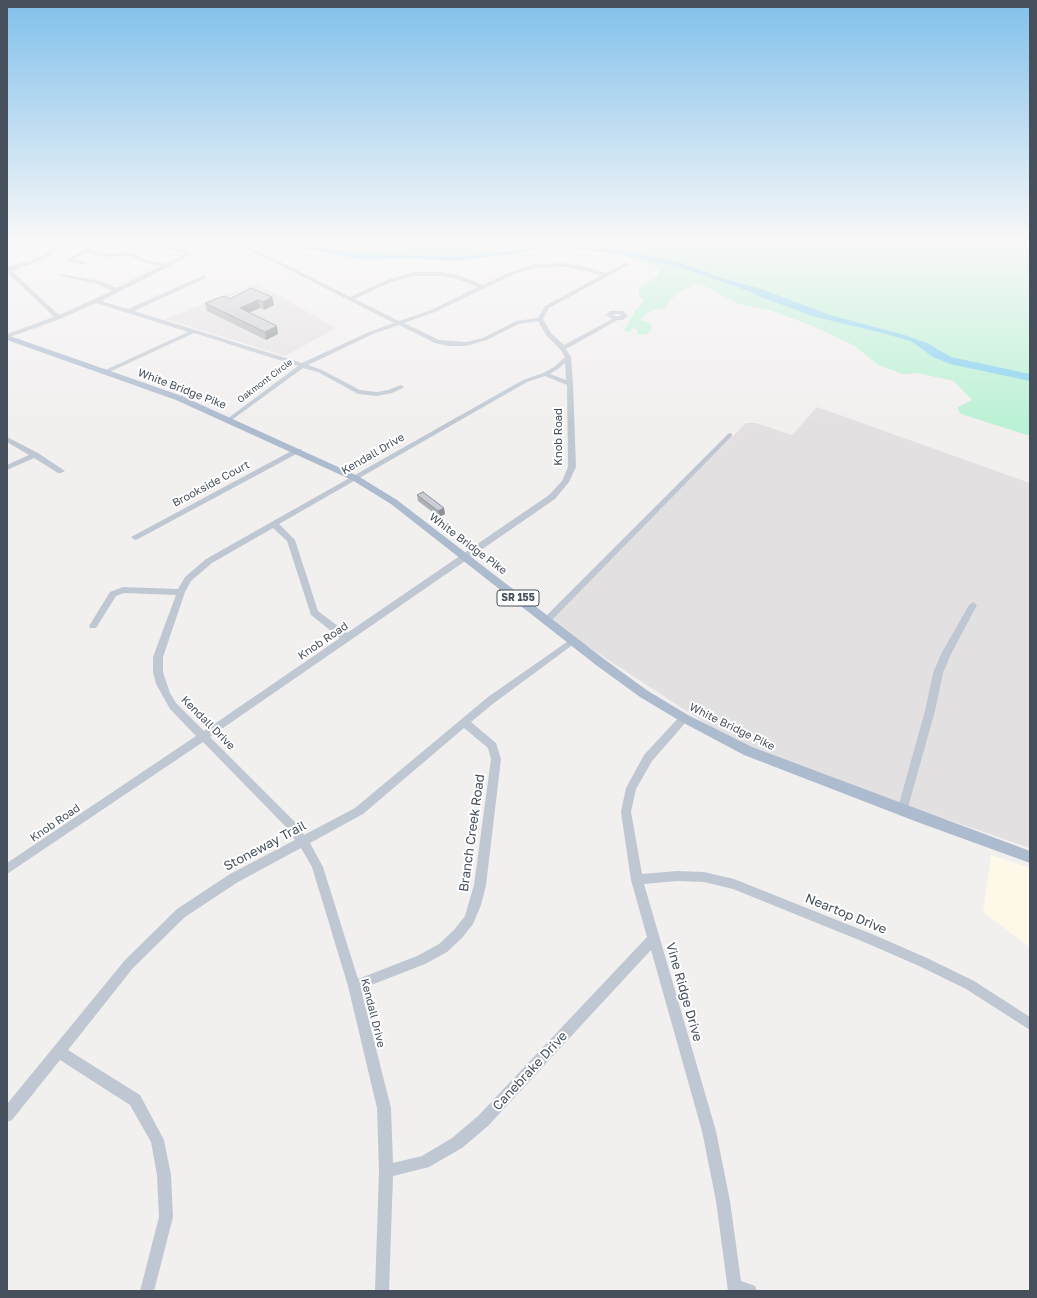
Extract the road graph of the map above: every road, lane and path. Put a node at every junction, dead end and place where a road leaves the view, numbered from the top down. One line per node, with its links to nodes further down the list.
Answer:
1 (43, 304): 9 (street)
2 (90, 304): 9 (street)
3 (104, 304): 8 (street)
4 (145, 304): 8 (street)
5 (359, 304): 12 (street)
6 (448, 304): 12 (street, Oakmont Circle)
7 (553, 304): 10 (street)
8 (129, 311): 13 (street)
9 (58, 318): 14 (street)
10 (540, 319): 12 (street); 15 (street)
11 (616, 319): 15 (street, Kendall Drive)
12 (398, 323): 16 (street, Oakmont Circle)
13 (194, 331): 16 (street); 17 (street)
14 (7, 337): 17 (main road, White Bridge Pike / SR 155)
15 (566, 352): 18 (street, Kendall Drive); 19 (street, Knob Road)
16 (303, 365): 20 (street); 21 (street, Oakmont Circle)
17 (103, 373): 21 (main road, White Bridge Pike / SR 155)
18 (545, 374): 19 (street); 28 (street, Kendall Drive)
19 (570, 384): 31 (street, Knob Road)
20 (401, 387)
21 (229, 420): 24 (main road, White Bridge Pike / SR 155)
22 (730, 435): 34 (street)
23 (7, 439): 25 (street)
24 (298, 451): 28 (main road, White Bridge Pike / SR 155); 30 (street, Brookside Court)
25 (35, 455): 26 (street); 27 (street)
26 (7, 468)
27 (61, 471)
28 (355, 478): 29 (street, Kendall Drive); 31 (main road, White Bridge Pike / SR 155)
29 (274, 524): 32 (street, Kendall Drive); 36 (street)
30 (135, 537)
31 (466, 557): 34 (main road, White Bridge Pike / SR 155); 36 (street, Knob Road)
32 (181, 592): 35 (street); 40 (street, Kendall Drive)
33 (972, 605): 41 (street)
34 (547, 620): 37 (main road, White Bridge Pike / SR 155)
35 (93, 626)
36 (347, 638): 40 (street, Knob Road)
37 (574, 641): 38 (main road, White Bridge Pike / SR 155); 39 (street, Stoneway Trail)
38 (684, 718): 41 (main road, White Bridge Pike / SR 155); 45 (street, Vine Ridge Drive)
39 (465, 723): 42 (street, Stoneway Trail); 47 (street, Branch Creek Road)
40 (204, 736): 42 (street, Kendall Drive); 44 (street, Knob Road)
41 (902, 811): 43 (main road, White Bridge Pike / SR 155)
42 (303, 842): 47 (street, Kendall Drive); 49 (street, Stoneway Trail)
43 (1030, 857)
44 (7, 869)
45 (637, 880): 46 (street, Vine Ridge Drive); 48 (street, Neartop Drive)
46 (653, 939): 51 (street, Canebrake Drive); 52 (street, Vine Ridge Drive)
47 (354, 986): 51 (street, Kendall Drive)
48 (1030, 1024)
49 (58, 1051): 50 (street, Stoneway Trail); 53 (street)
50 (7, 1115)
51 (386, 1170): 54 (street, Kendall Drive)
52 (735, 1289): 55 (street)
53 (147, 1291)
54 (382, 1291)
55 (750, 1291)

